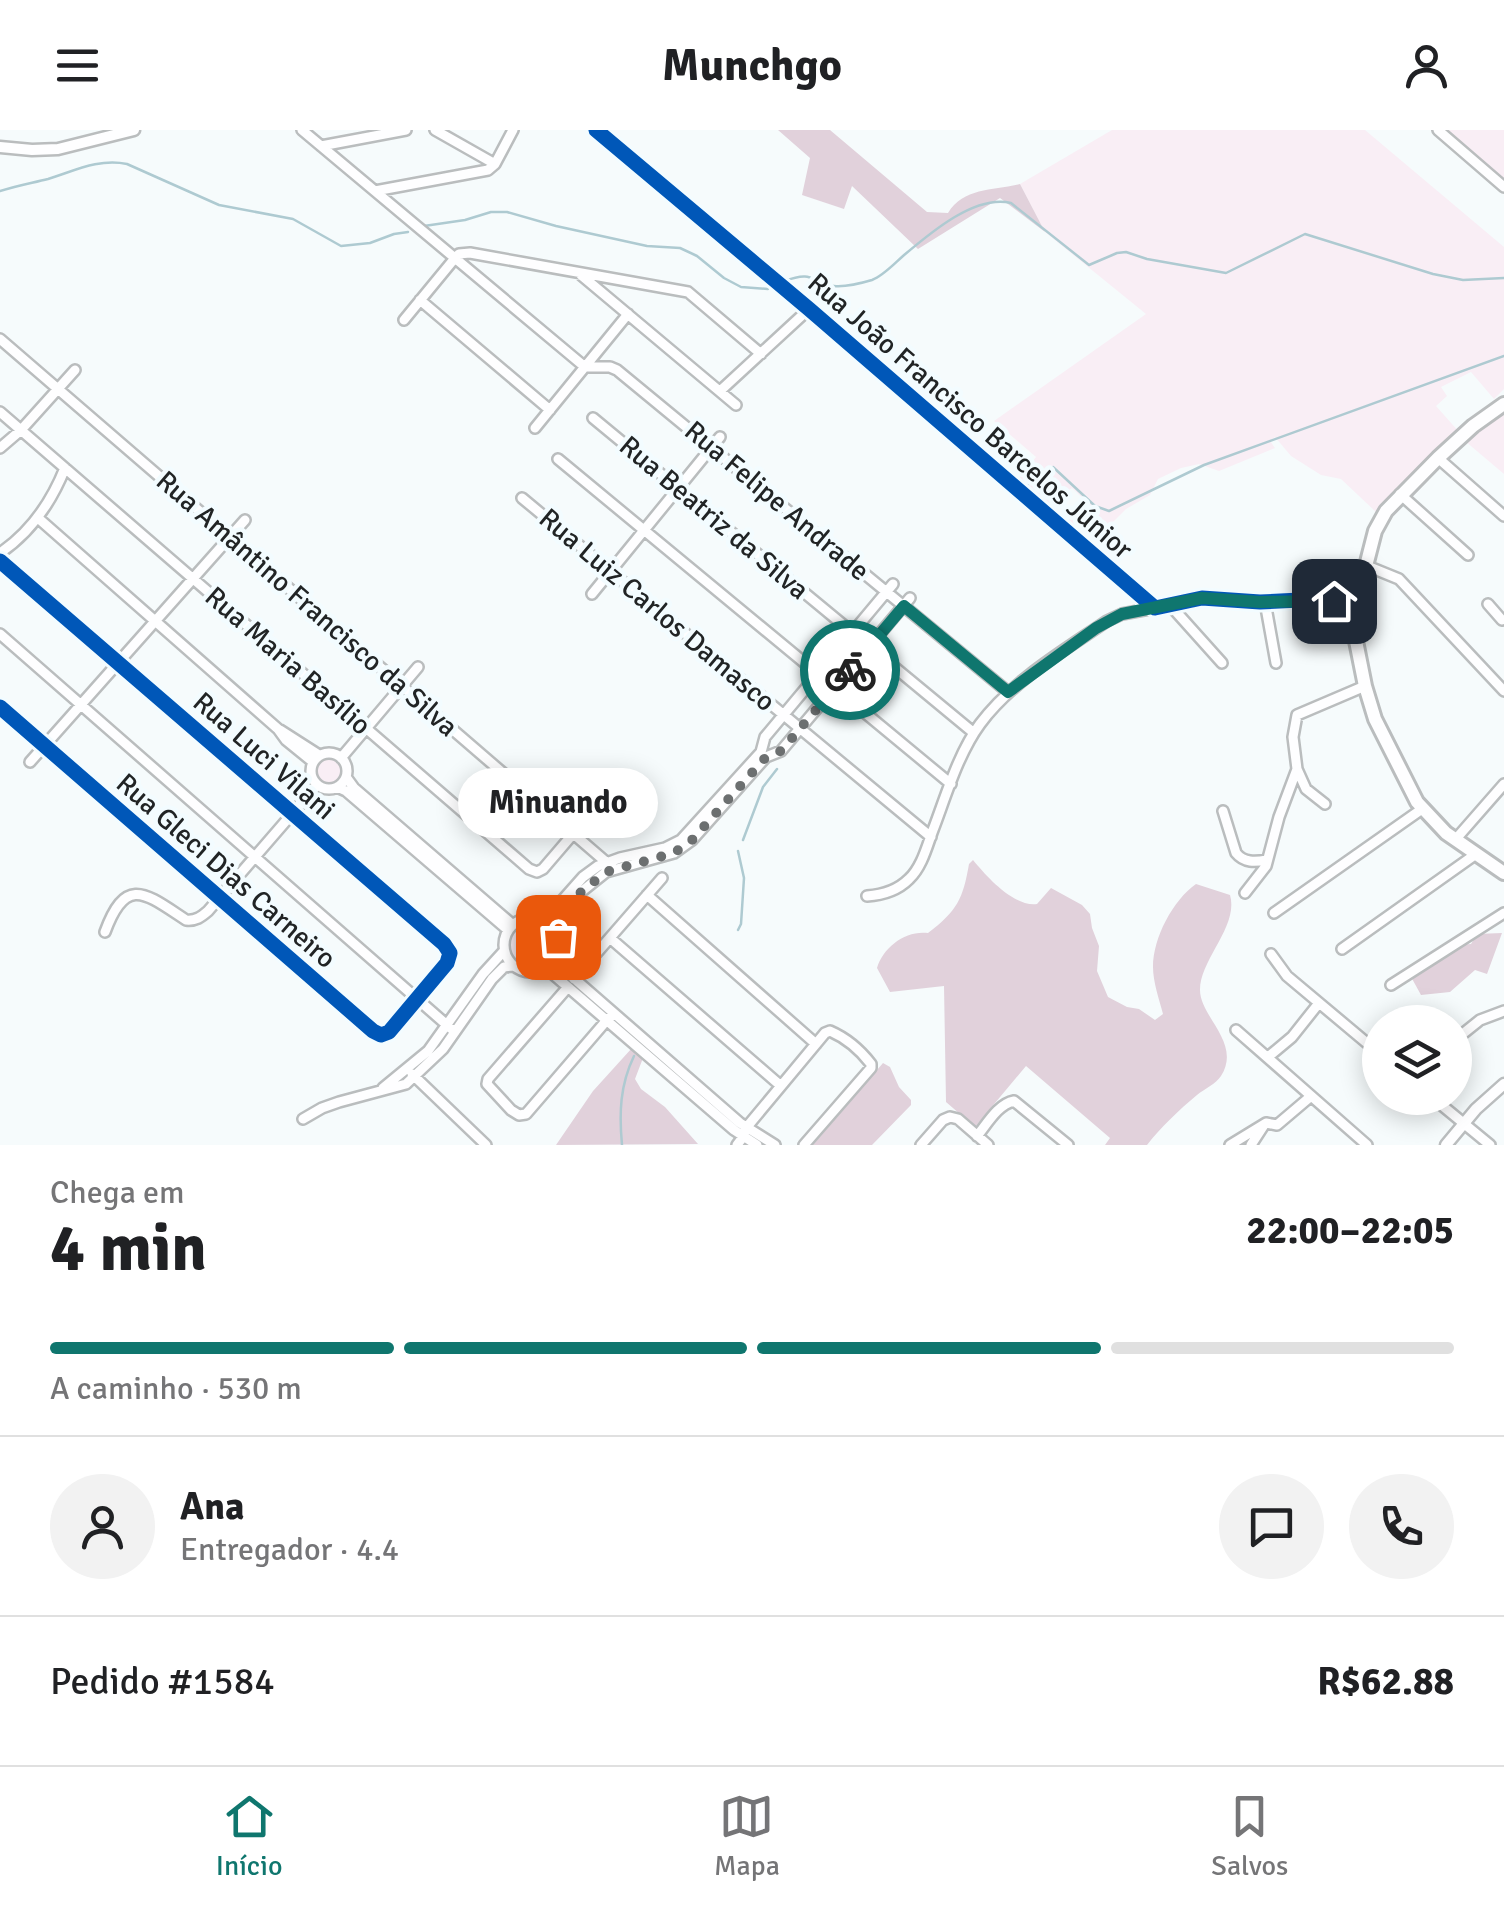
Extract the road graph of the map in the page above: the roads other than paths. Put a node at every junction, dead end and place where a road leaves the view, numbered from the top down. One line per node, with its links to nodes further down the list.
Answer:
1 (134, 130): 9 (street)
2 (302, 130): 8 (street)
3 (406, 130): 8 (street)
4 (435, 130): 10 (street)
5 (513, 130): 10 (street)
6 (1438, 130): 11 (street)
7 (600, 131): 18 (street, Rua João Francisco Barcelos Júnior)
8 (321, 146): 12 (street)
9 (0, 147)
10 (495, 164): 12 (street)
11 (1504, 187)
12 (375, 191): 13 (street)
13 (454, 258): 14 (street); 17 (street); 23 (street)
14 (578, 272): 15 (street); 16 (street)
15 (614, 279): 16 (street); 22 (street)
16 (602, 292): 19 (street)
17 (420, 300): 20 (street); 29 (street)
18 (809, 309): 22 (street); 59 (street, Rua João Francisco Barcelos Júnior)
19 (628, 314): 23 (street); 26 (street)
20 (404, 320)
21 (0, 340): 25 (street, Rua Amântino Francisco da Silva)
22 (760, 354): 26 (street)
23 (584, 367): 29 (street); 35 (street, Rua Felipe Andrade)
24 (76, 370): 25 (street)
25 (58, 389): 33 (street); 47 (street, Rua Amântino Francisco da Silva)
26 (720, 391): 27 (street)
27 (736, 405)
28 (1502, 407): 37 (main road)
29 (550, 410): 32 (street)
30 (0, 412): 33 (street, Rua Maria Basílio)
31 (594, 418): 40 (street, Rua Beatriz da Silva)
32 (535, 428)
33 (21, 430): 36 (street); 39 (street, Rua Maria Basílio)
34 (720, 438): 35 (street)
35 (713, 447): 40 (street); 53 (street, Rua Felipe Andrade)
36 (0, 448)
37 (1438, 458): 41 (main road); 43 (street)
38 (558, 459): 46 (street)
39 (65, 468): 44 (street); 52 (street, Rua Maria Basílio)
40 (678, 488): 46 (street); 63 (street, Rua Beatriz da Silva)
41 (1400, 494): 48 (street); 50 (main road)
42 (522, 498): 51 (street, Rua Luiz Carlos Damasco)
43 (1504, 516)
44 (38, 518): 49 (street); 62 (street)
45 (245, 520): 47 (street)
46 (644, 530): 51 (street); 70 (street)
47 (230, 538): 52 (street); 71 (street, Rua Amântino Francisco da Silva)
48 (1468, 555)
49 (0, 557): 66 (street, Rua Luci Vilani)
50 (1367, 566): 60 (main road); 74 (street)
51 (610, 572): 54 (street); 78 (street, Rua Luiz Carlos Damasco)
52 (193, 579): 62 (street); 79 (street, Rua Maria Basílio)
53 (890, 588): 55 (street, Rua Felipe Andrade); 63 (street)
54 (592, 594)
55 (907, 602): 65 (street); 75 (street, Rua Felipe Andrade)
56 (1265, 602): 58 (street); 60 (street); 68 (street)
57 (1488, 604): 61 (street)
58 (1170, 605): 59 (street); 67 (street)
59 (1155, 608): 75 (street)
60 (1354, 613): 72 (main road)
61 (1503, 620)
62 (155, 621): 66 (street); 85 (street)
63 (853, 633): 65 (street, Rua Beatriz da Silva); 70 (street)
64 (0, 634): 76 (street)
65 (869, 646): 73 (street); 81 (street, Rua Beatriz da Silva)
66 (118, 663): 76 (street); 96 (street, Rua Luci Vilani)
67 (1222, 663)
68 (1276, 663)
69 (418, 667): 71 (street)
70 (818, 674): 73 (street); 78 (street)
71 (402, 686): 79 (street); 97 (street, Rua Amântino Francisco da Silva)
72 (1365, 686): 87 (street); 94 (main road)
73 (834, 688): 80 (street); 90 (street)
74 (1504, 691)
75 (1008, 692): 81 (street)
76 (81, 705): 82 (street); 101 (street)
77 (0, 707): 82 (street, Rua Gleci Dias Carneiro)
78 (784, 715): 80 (street, Rua Luiz Carlos Damasco); 83 (street)
79 (366, 728): 84 (street); 97 (street, Rua Maria Basílio)
80 (800, 729): 83 (street); 98 (street, Rua Luiz Carlos Damasco)
81 (974, 733): 90 (street)
82 (44, 746): 86 (street); 109 (street, Rua Gleci Dias Carneiro)
83 (764, 755): 103 (street)
84 (341, 758): 85 (street); 88 (street)
85 (316, 759): 89 (street)
86 (30, 762)
87 (1297, 769): 93 (street); 102 (street)
88 (346, 777): 92 (street); 114 (street)
89 (317, 784): 92 (street); 96 (street)
90 (951, 784): 98 (street)
91 (1504, 784): 99 (street)
92 (337, 787): 114 (street)
93 (1325, 804)
94 (1422, 809): 99 (main road); 110 (street)
95 (1223, 811): 102 (street)
96 (292, 813): 101 (street); 125 (street, Rua Luci Vilani)
97 (573, 834): 103 (street, Rua Amântino Francisco da Silva)
98 (931, 836): 108 (street)
99 (1455, 840): 100 (main road)
100 (1474, 853): 104 (main road); 112 (street); 118 (street)
101 (255, 857): 109 (street); 125 (street)
102 (1267, 860): 106 (street)
103 (610, 865): 113 (street); 115 (street)
104 (1504, 873)
105 (662, 878): 107 (street)
106 (1244, 893)
107 (647, 895): 117 (street); 133 (street)
108 (867, 896)
109 (219, 898): 116 (street); 125 (street, Rua Gleci Dias Carneiro)
110 (1274, 913)
111 (1504, 914): 124 (street)
112 (1373, 920)
113 (544, 921): 114 (street); 115 (street)
114 (510, 928): 119 (street)
115 (554, 930): 121 (street)
116 (105, 932)
117 (610, 938): 123 (street); 137 (street)
118 (1342, 949)
119 (504, 950): 122 (street); 130 (street)
120 (1271, 954): 126 (street)
121 (550, 965): 122 (street); 123 (street)
122 (513, 966): 130 (street)
123 (571, 983): 128 (street); 128 (street)
124 (1391, 985)
125 (418, 999): 130 (street)
126 (1319, 1003): 132 (street); 134 (street)
127 (1504, 1011): 129 (street)
128 (610, 1017): 144 (street)
129 (1472, 1026)
130 (451, 1028): 135 (street)
131 (1236, 1030): 134 (street)
132 (1362, 1039)
133 (816, 1044): 137 (street); 148 (street)
134 (1268, 1057): 138 (street)
135 (411, 1073): 140 (street); 145 (street)
136 (1504, 1084): 142 (street)
137 (781, 1086): 144 (street)
138 (1310, 1097): 141 (street); 154 (street)
139 (1454, 1115): 142 (street)
140 (302, 1119)
141 (1266, 1123): 152 (street); 153 (street)
142 (1464, 1123): 155 (street); 156 (street)
143 (977, 1136): 149 (street); 150 (street); 151 (street)
144 (742, 1137): 146 (street); 147 (street)
145 (486, 1145)
146 (757, 1145)
147 (775, 1145)
148 (804, 1145)
149 (922, 1145)
150 (988, 1145)
151 (1068, 1145)
152 (1230, 1145)
153 (1252, 1145)
154 (1368, 1145)
155 (1446, 1145)
156 (1490, 1145)

